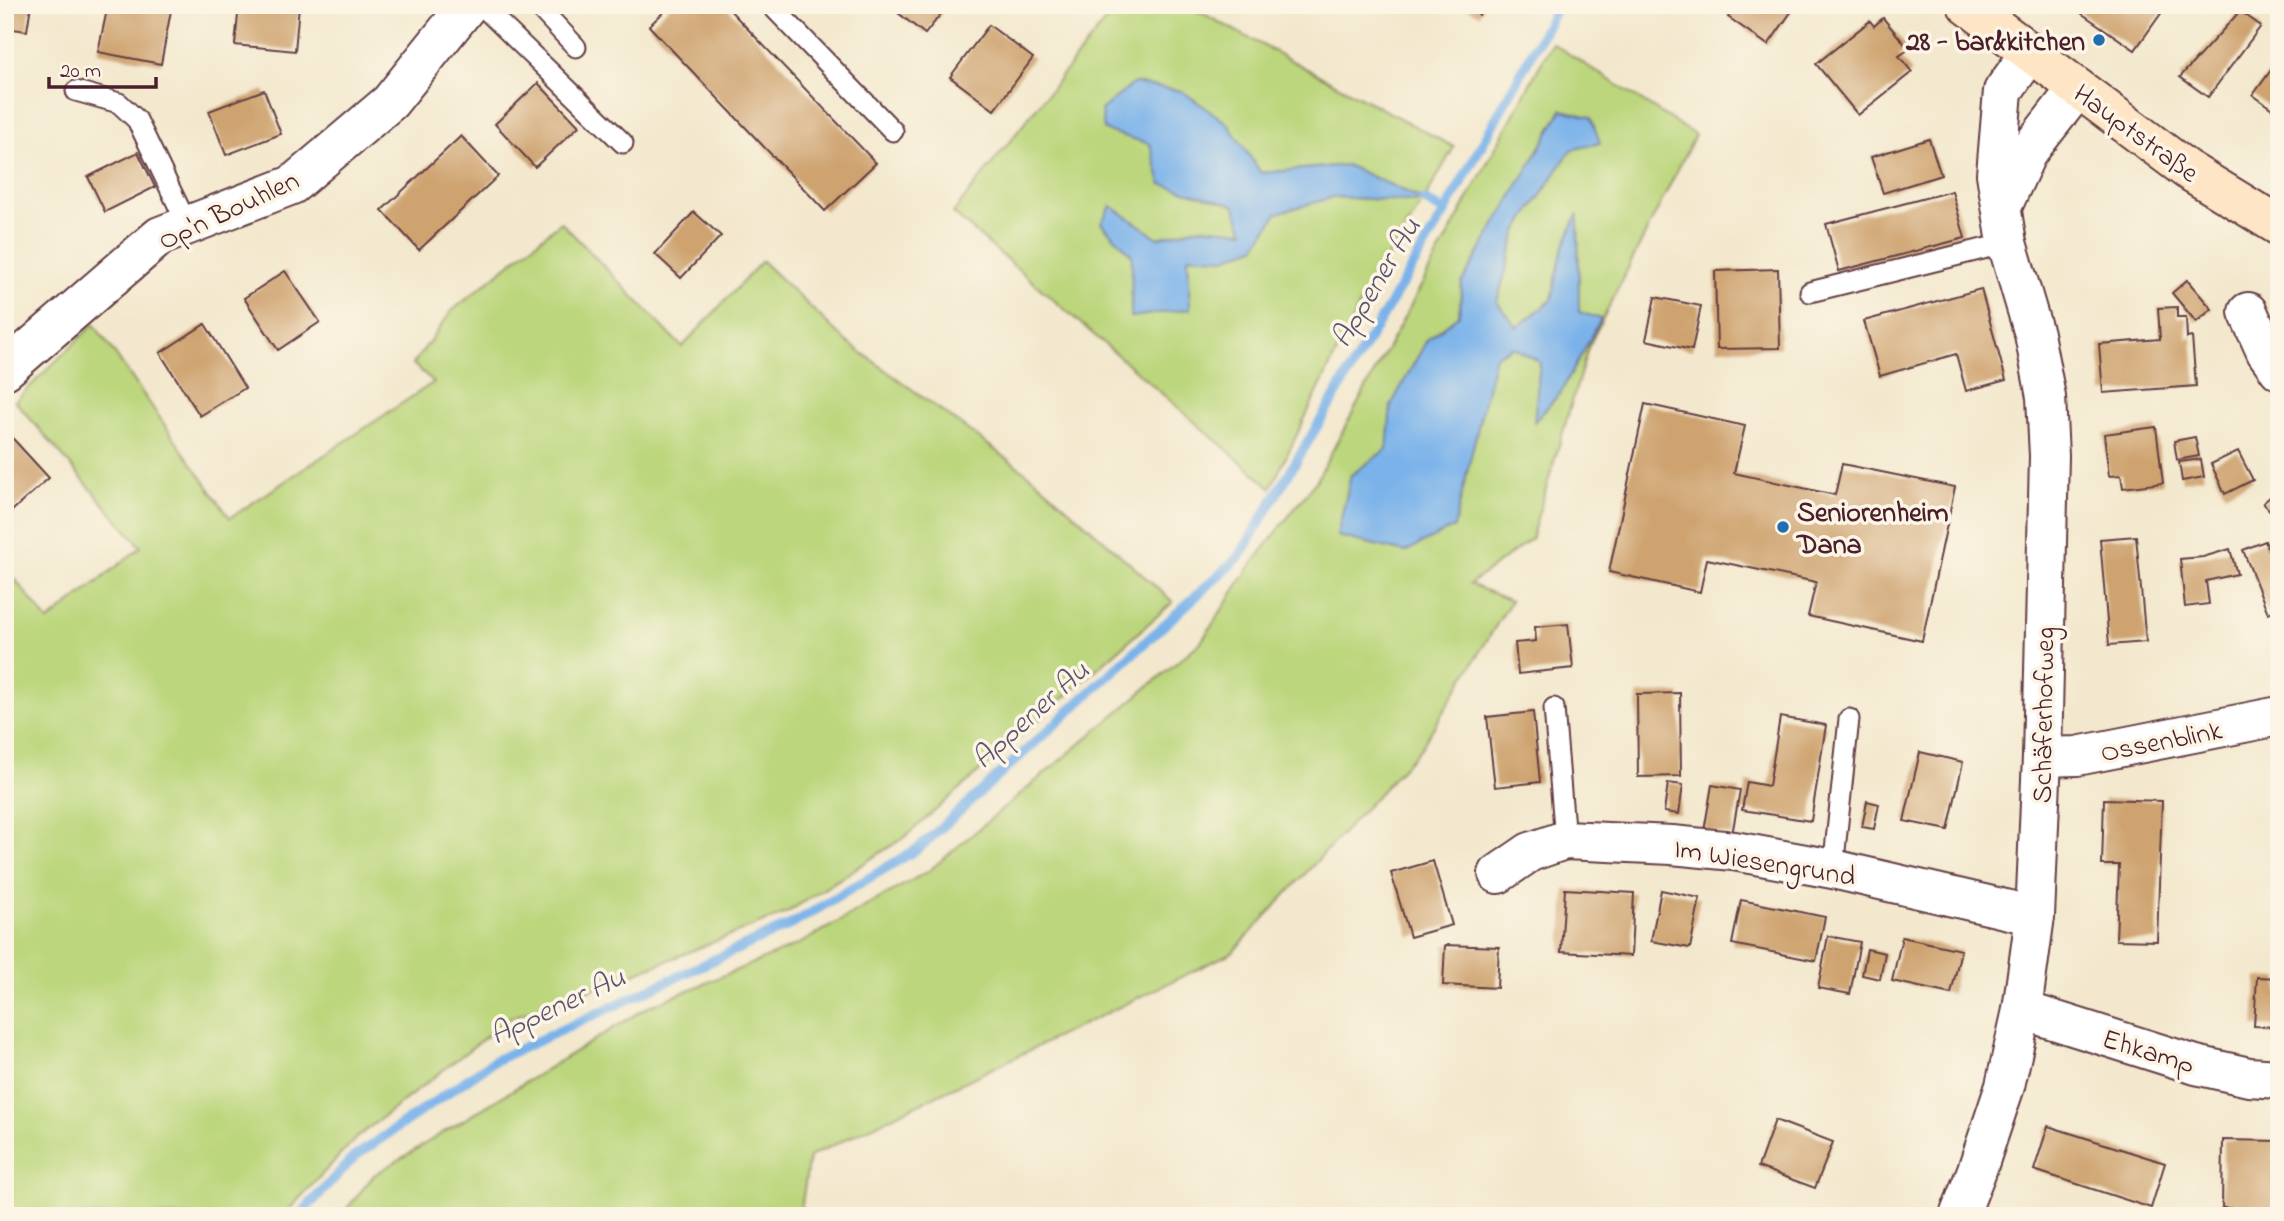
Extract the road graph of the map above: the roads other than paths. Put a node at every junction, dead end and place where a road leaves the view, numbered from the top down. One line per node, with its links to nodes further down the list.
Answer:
1 (468, 5): 12 (street, Op'n Bouhlen)
2 (481, 5): 11 (lane)
3 (537, 5): 6 (lane)
4 (771, 5): 10 (lane)
5 (1967, 5): 7 (main road, Hauptstraße)
6 (576, 47)
7 (2030, 53): 8 (main road, Hauptstraße); 13 (street, Schäferhofweg)
8 (2077, 89): 13 (street); 14 (main road, Hauptstraße)
9 (76, 92): 12 (lane)
10 (893, 131)
11 (623, 143)
12 (188, 226): 17 (street, Op'n Bouhlen)
13 (2004, 226): 15 (lane); 22 (street, Schäferhofweg)
14 (2279, 226)
15 (1810, 292)
16 (2248, 312): 18 (street)
17 (5, 370)
18 (2279, 370)
19 (1555, 708): 23 (lane)
20 (2279, 716): 22 (street, Ossenblink)
21 (1849, 719): 24 (lane)
22 (2042, 757): 26 (street, Schäferhofweg)
23 (1565, 840): 24 (street, Im Wiesengrund); 25 (street, Im Wiesengrund)
24 (1833, 869): 26 (street, Im Wiesengrund)
25 (1498, 874)
26 (2035, 916): 27 (street, Schäferhofweg)
27 (2022, 1010): 28 (street, Ehkamp); 29 (street, Schäferhofweg)
28 (2279, 1079)
29 (1959, 1216)

